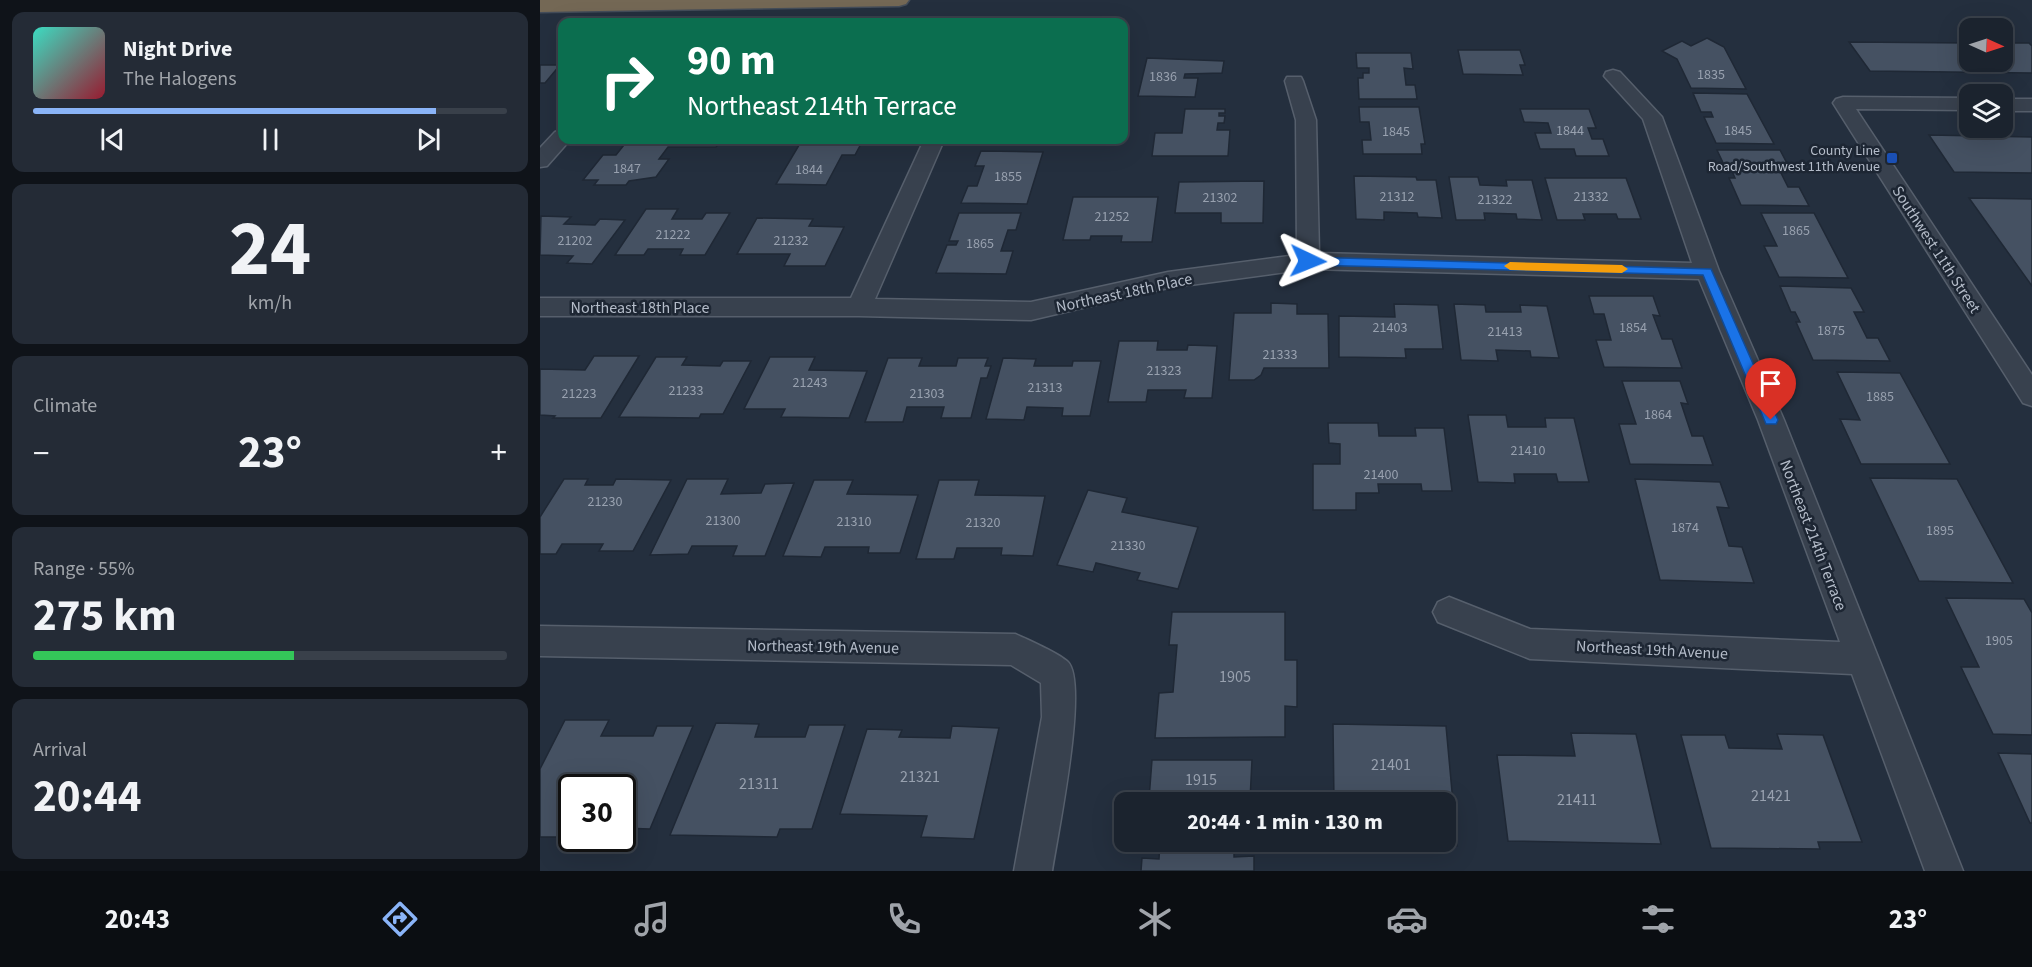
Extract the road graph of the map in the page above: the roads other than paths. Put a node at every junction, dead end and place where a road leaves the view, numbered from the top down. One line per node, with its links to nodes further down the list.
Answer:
1 (899, 0): 2 (highway)
2 (540, 6)
3 (1613, 76): 12 (street, Northeast 214th Terrace)
4 (1294, 81): 11 (street)
5 (1959, 104): 15 (street, Southwest 11th Street)
6 (2013, 105): 7 (street)
7 (2032, 105)
8 (558, 141): 10 (street)
9 (932, 144): 14 (street)
10 (540, 161)
11 (1308, 261): 12 (street, Northeast 18th Place); 14 (street, Northeast 18th Place)
12 (1707, 272): 18 (street, Northeast 214th Terrace)
13 (540, 307): 14 (street, Northeast 18th Place)
14 (859, 307)
15 (2032, 396)
16 (1449, 612): 18 (street, Northeast 19th Avenue)
17 (540, 641): 19 (street, Northeast 19th Avenue)
18 (1861, 659): 20 (street, Northeast 214th Terrace)
19 (1033, 871)
20 (1944, 871)

